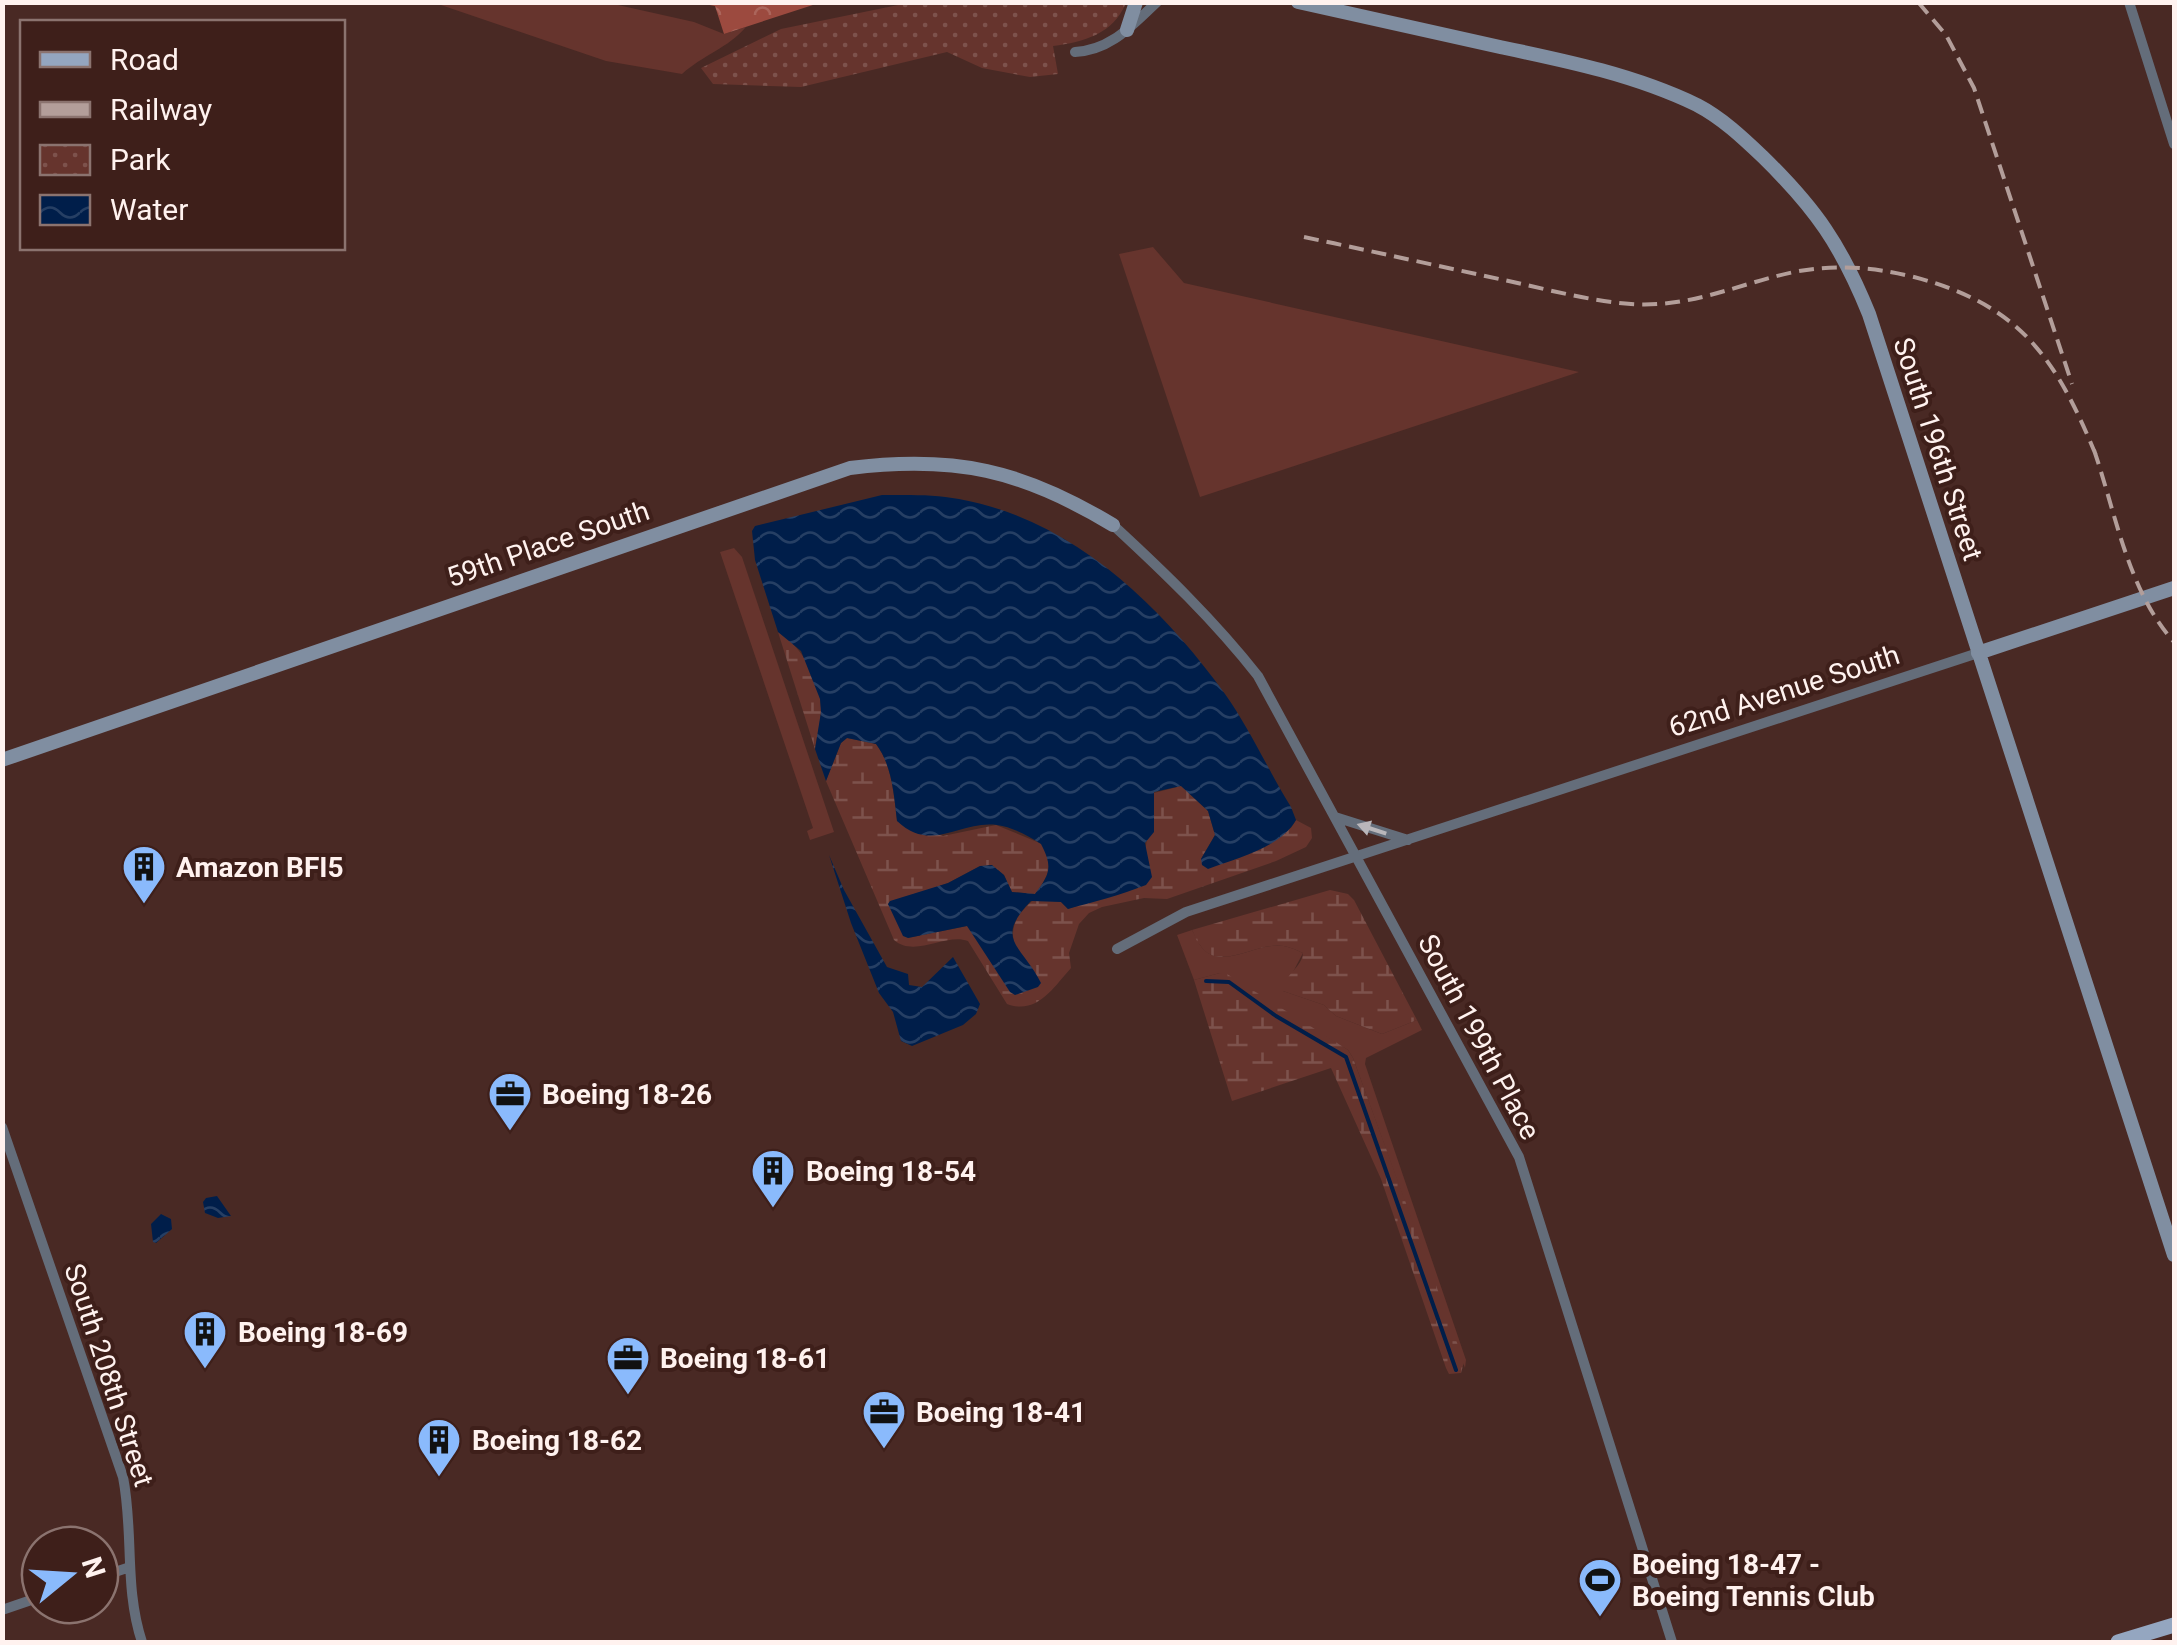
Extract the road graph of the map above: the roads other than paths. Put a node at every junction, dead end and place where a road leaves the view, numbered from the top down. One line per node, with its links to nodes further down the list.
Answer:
1 (1136, 2): 5 (main road)
2 (1157, 2): 5 (street)
3 (1298, 2): 10 (main road, South 196th Street)
4 (2129, 2): 7 (street)
5 (1127, 30): 6 (street)
6 (1075, 52)
7 (2174, 144)
8 (1113, 524): 11 (main road, 59th Place South); 12 (street, South 199th Place)
9 (2174, 588): 10 (main road, 62nd Avenue South)
10 (1978, 653): 13 (street, 62nd Avenue South); 17 (main road, South 196th Street)
11 (2, 760)
12 (1335, 817): 13 (street, one-way to 12); 14 (street, South 199th Place)
13 (1409, 841): 14 (street, 62nd Avenue South)
14 (1358, 858): 15 (street, 62nd Avenue South); 22 (street, South 199th Place)
15 (1116, 950)
16 (2, 1128): 18 (street, South 208th Street)
17 (2174, 1255)
18 (130, 1567): 19 (street); 21 (street, South 208th Street)
19 (120, 1570)
20 (2174, 1625): 23 (main road)
21 (142, 1642)
22 (1672, 1642)
23 (2118, 1642)

